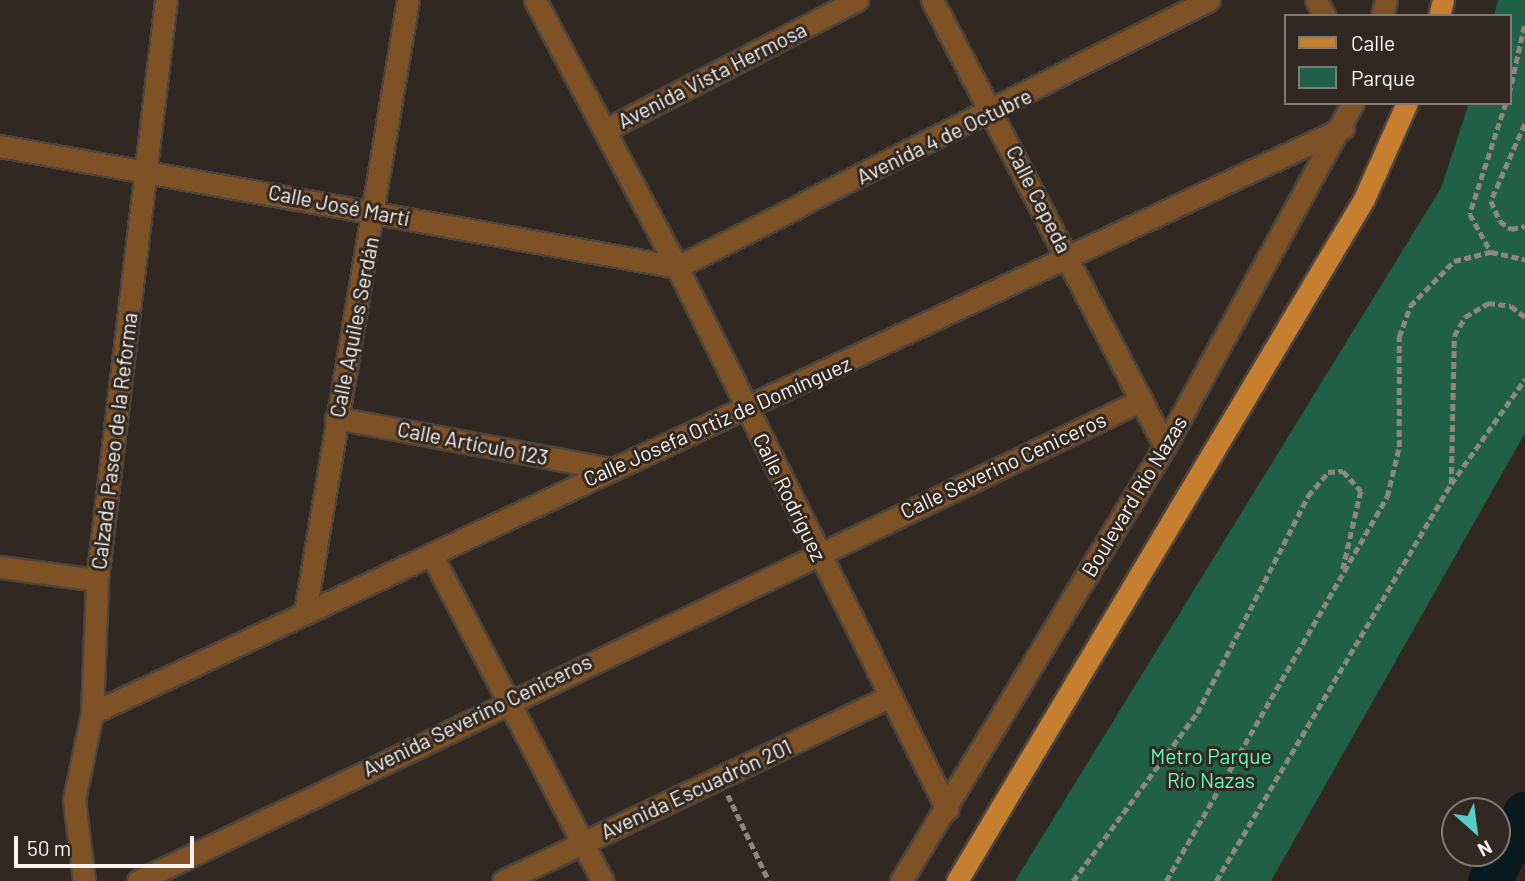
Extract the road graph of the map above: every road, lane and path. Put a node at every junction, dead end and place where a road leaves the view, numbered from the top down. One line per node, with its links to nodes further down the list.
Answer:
1 (166, 0): 17 (street, Calzada Paseo de la Reforma)
2 (408, 0): 18 (street, Calle Aquiles Serdán)
3 (536, 0): 15 (street, Calle Rodríguez)
4 (858, 0): 15 (street, Avenida Vista Hermosa)
5 (932, 0): 12 (street, Calle Cepeda)
6 (1209, 0): 12 (street, Avenida 4 de Octubre)
7 (1525, 22): 8 (path)
8 (1511, 85)
9 (1352, 105): 14 (street, Boulevard Río Nazas)
10 (1406, 105): 50 (main road)
11 (1505, 105): 20 (path)
12 (994, 111): 22 (street, Calle Cepeda); 23 (street, Avenida 4 de Octubre)
13 (1525, 124): 19 (path)
14 (1343, 128): 22 (street, Calle Josefa Ortiz de Domínguez); 29 (street, Boulevard Río Nazas)
15 (605, 130): 23 (street, Calle Rodríguez)
16 (0, 146): 17 (street, Calle José Martí)
17 (147, 169): 18 (street, Calle José Martí); 36 (street, Calzada Paseo de la Reforma)
18 (376, 212): 23 (street, Calle José Martí); 28 (street, Calle Aquiles Serdán)
19 (1525, 226)
20 (1491, 252): 21 (path); 35 (path)
21 (1525, 259)
22 (1070, 260): 26 (street, Calle Cepeda); 27 (street, Calle Josefa Ortiz de Domínguez)
23 (677, 267): 27 (street, Calle Rodríguez)
24 (1525, 317): 31 (path)
25 (1525, 379): 31 (path)
26 (1142, 400): 29 (street); 32 (street, Calle Severino Ceniceros)
27 (745, 407): 30 (street, Calle Josefa Ortiz de Domínguez); 32 (street, Calle Rodríguez)
28 (336, 418): 30 (street, Calle Artículo 123); 37 (street, Calle Aquiles Serdán)
29 (1165, 446): 42 (street, Boulevard Río Nazas)
30 (610, 469): 33 (street, Calle Josefa Ortiz de Domínguez)
31 (1451, 484): 53 (path)
32 (817, 552): 38 (street, Calle Rodríguez); 39 (street, Avenida Severino Ceniceros)
33 (431, 554): 37 (street, Calle Josefa Ortiz de Domínguez); 39 (street)
34 (0, 567): 36 (street)
35 (1341, 577): 51 (path); 52 (path)
36 (97, 580): 40 (street, Calzada Paseo de la Reforma)
37 (305, 612): 40 (street, Calle Josefa Ortiz de Domínguez)
38 (889, 697): 41 (street, Avenida Escuadrón 201); 42 (street, Calle Rodríguez)
39 (504, 702): 43 (street); 45 (street, Avenida Severino Ceniceros)
40 (92, 713): 44 (street, Calzada Paseo de la Reforma)
41 (720, 779): 43 (street, Avenida Escuadrón 201); 48 (path)
42 (947, 809): 49 (street, Boulevard Río Nazas)
43 (584, 842): 46 (street, Avenida Escuadrón 201); 47 (street)
44 (84, 881)
45 (138, 881)
46 (503, 881)
47 (603, 881)
48 (769, 881)
49 (901, 881)
50 (957, 881)
51 (1073, 881)
52 (1166, 881)
53 (1216, 881)

